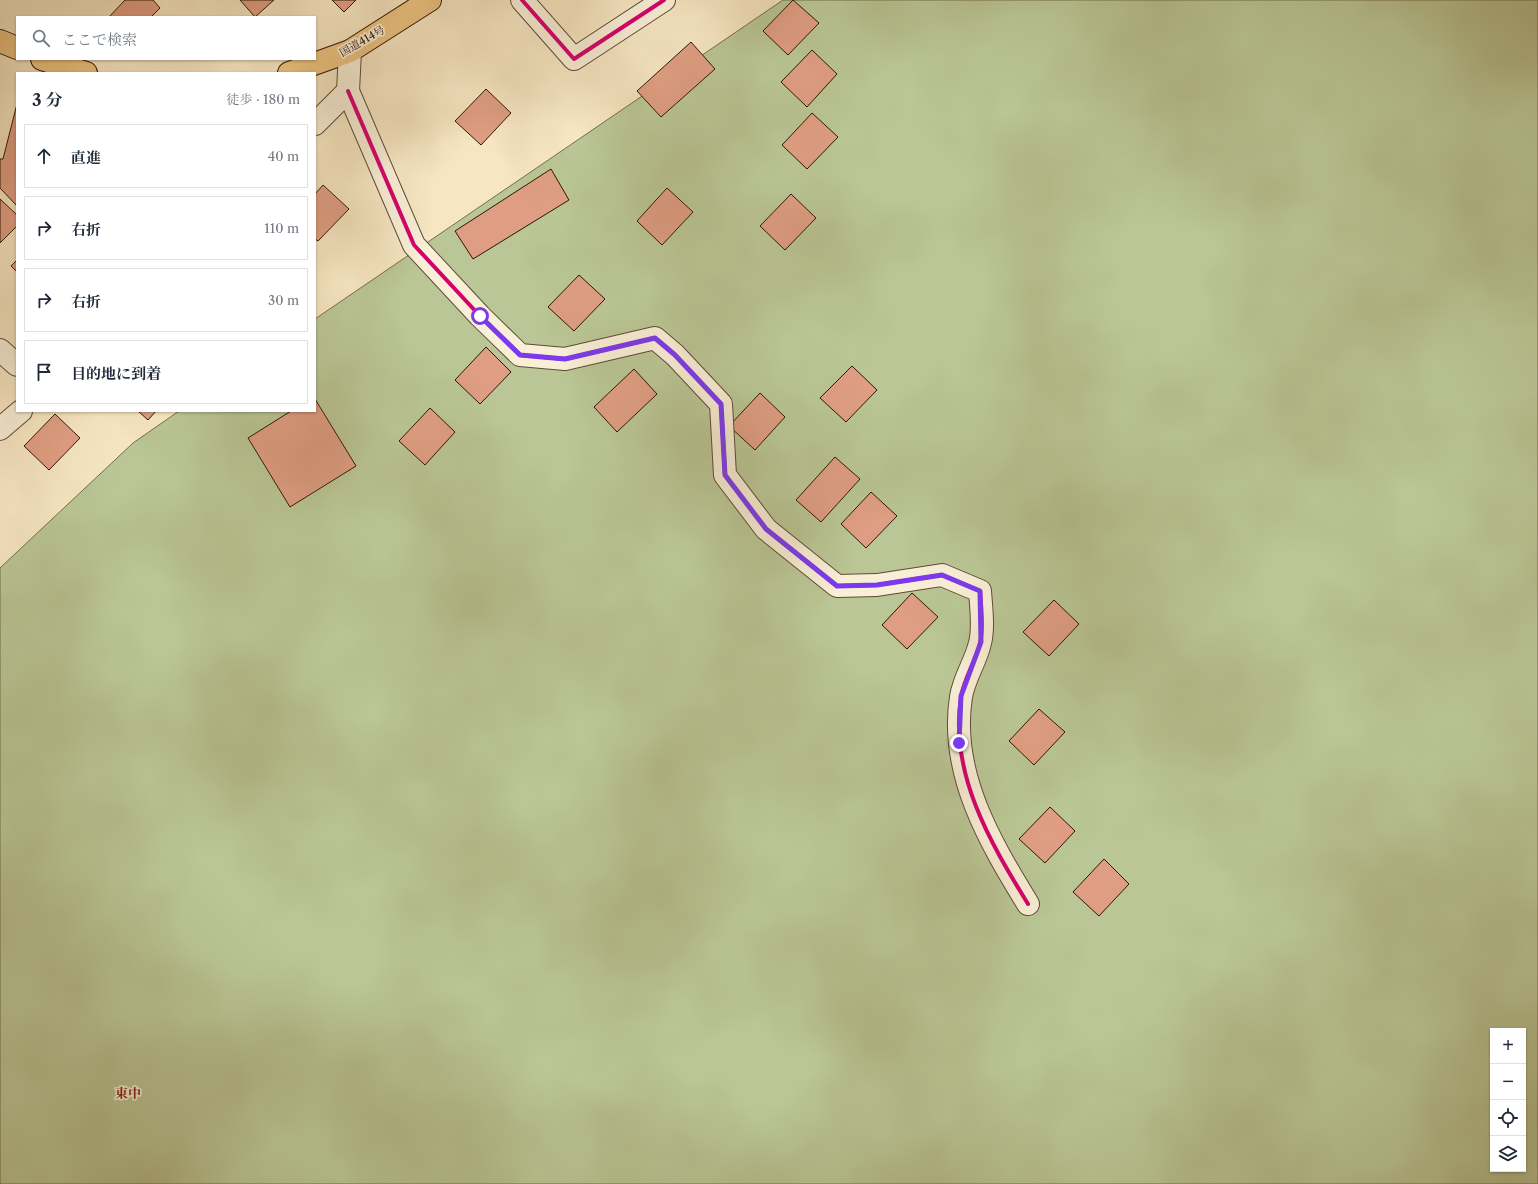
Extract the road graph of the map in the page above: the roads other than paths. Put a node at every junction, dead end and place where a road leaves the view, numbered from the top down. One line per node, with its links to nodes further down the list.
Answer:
1 (430, 0): 6 (highway, 国道414号)
2 (522, 0): 3 (street)
3 (664, 0)
4 (0, 41): 5 (highway)
5 (16, 48)
6 (350, 50): 9 (highway, 国道414号); 10 (street)
7 (45, 60): 8 (highway)
8 (83, 72)
9 (292, 72)
10 (348, 91): 11 (street); 16 (street)
11 (316, 123)
12 (0, 350): 13 (street)
13 (16, 364)
14 (20, 412): 15 (street)
15 (0, 429)
16 (1028, 904)

